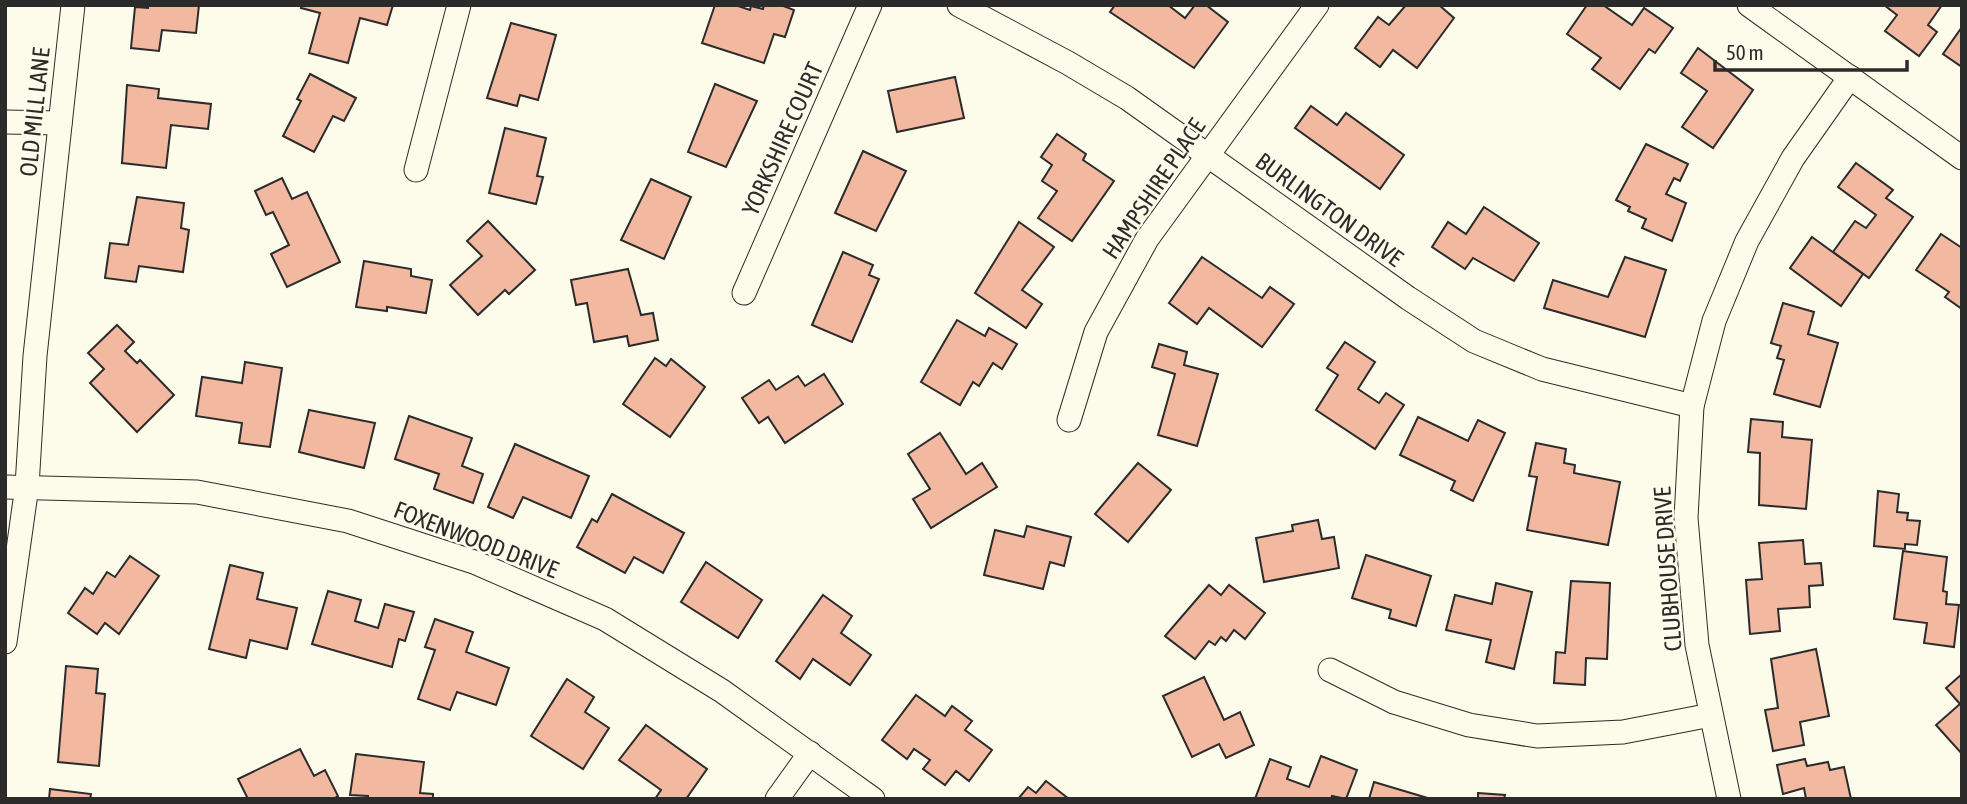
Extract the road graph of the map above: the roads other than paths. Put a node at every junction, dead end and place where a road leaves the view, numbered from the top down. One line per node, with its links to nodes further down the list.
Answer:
1 (74, 5): 9 (street, OLD MILL LANE)
2 (459, 5): 12 (street)
3 (870, 5): 13 (street, YORKSHIRE COURT)
4 (959, 5): 10 (street, BURLINGTON DRIVE)
5 (1317, 5): 10 (street, HAMPSHIRE PLACE)
6 (1749, 5): 7 (street)
7 (1850, 77): 11 (street); 14 (street, CLUBHOUSE DRIVE)
8 (5, 122): 9 (street)
9 (60, 123): 16 (street, OLD MILL LANE)
10 (1207, 154): 14 (street, BURLINGTON DRIVE); 15 (street, HAMPSHIRE PLACE)
11 (1962, 158)
12 (416, 170)
13 (744, 293)
14 (1692, 406): 19 (street, CLUBHOUSE DRIVE)
15 (1069, 420)
16 (16, 486): 17 (street, OLD MILL LANE); 20 (street, FOXENWOOD DRIVE)
17 (5, 642)
18 (1330, 670): 19 (street)
19 (1711, 715): 23 (street, CLUBHOUSE DRIVE)
20 (810, 754): 21 (street); 22 (street, FOXENWOOD DRIVE)
21 (777, 799)
22 (873, 799)
23 (1729, 799)

